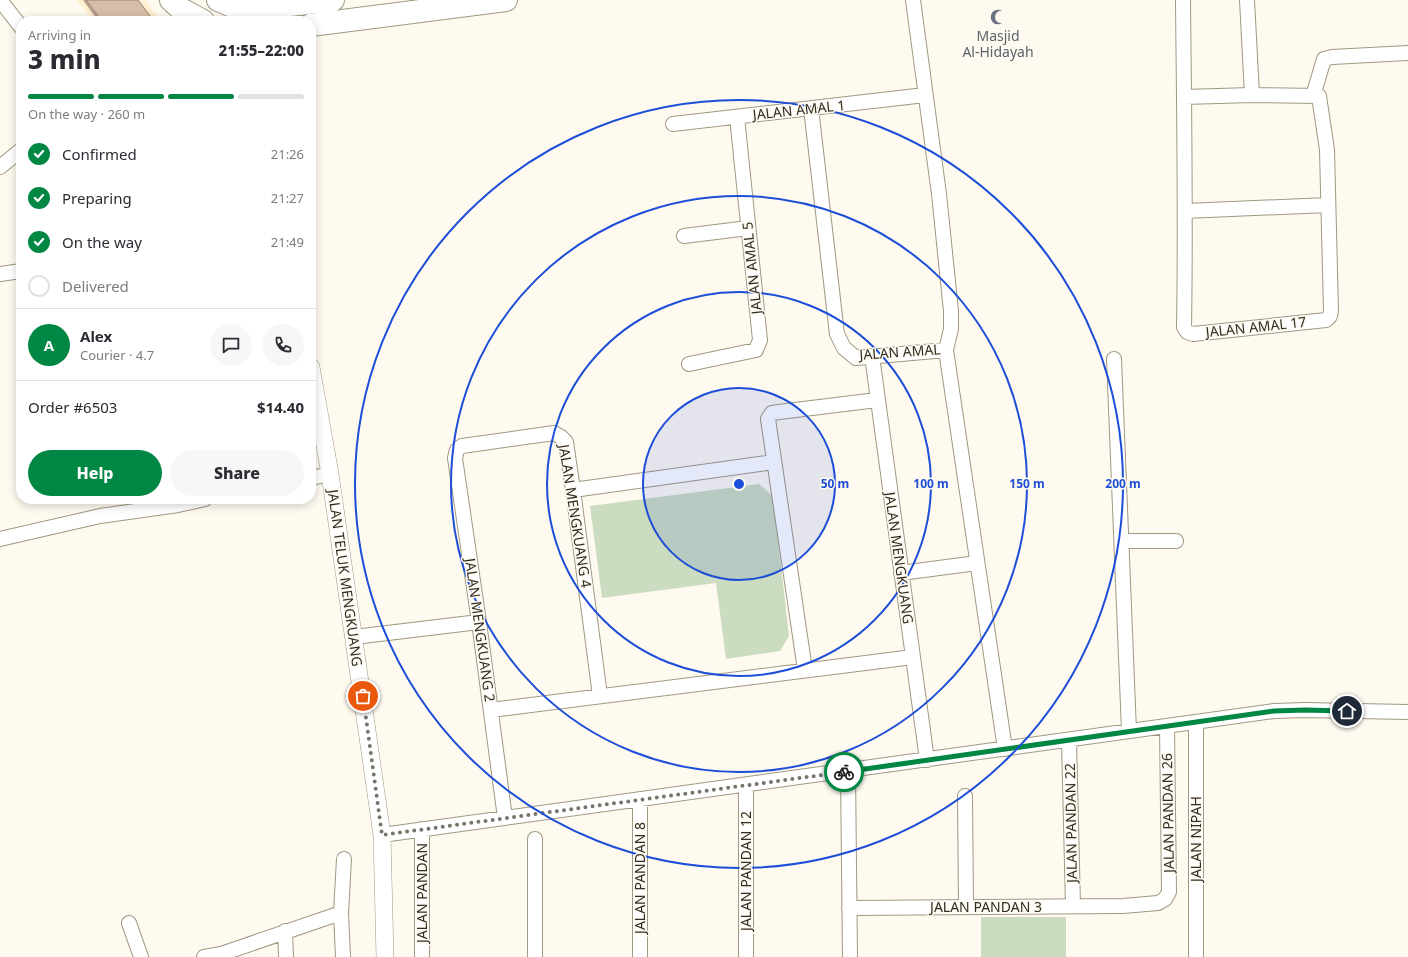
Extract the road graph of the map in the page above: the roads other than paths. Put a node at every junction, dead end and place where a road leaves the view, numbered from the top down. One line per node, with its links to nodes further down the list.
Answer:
1 (0, 0): 11 (street)
2 (171, 0): 10 (highway)
3 (218, 0): 9 (highway)
4 (333, 0): 9 (highway)
5 (506, 0): 12 (highway)
6 (914, 0): 14 (street, JALAN AMAL)
7 (1183, 0): 17 (street)
8 (1247, 0): 15 (street)
9 (239, 15)
10 (194, 16)
11 (16, 21)
12 (316, 24)
13 (1408, 53): 16 (street)
14 (925, 95): 18 (street, JALAN AMAL 1); 29 (street, JALAN AMAL)
15 (1252, 95): 16 (street); 17 (street)
16 (1313, 96): 23 (street)
17 (1184, 97): 24 (street)
18 (811, 108): 19 (street, JALAN AMAL 1); 30 (street, JALAN AMAL)
19 (737, 117): 20 (street, JALAN AMAL 1); 25 (street, JALAN AMAL 5)
20 (673, 124)
21 (16, 154): 22 (street)
22 (0, 167)
23 (1328, 204): 24 (street); 24 (street, JALAN AMAL 17)
24 (1185, 211)
25 (748, 228): 26 (street); 32 (street, JALAN AMAL 5)
26 (684, 236)
27 (16, 272): 28 (street)
28 (0, 274)
29 (946, 350): 30 (street, JALAN AMAL); 44 (street)
30 (872, 356): 33 (street, JALAN MENGKUANG)
31 (1114, 359): 42 (street)
32 (689, 364)
33 (877, 400): 36 (street); 45 (street, JALAN MENGKUANG)
34 (316, 411): 37 (street, JALAN TELUK MENGKUANG)
35 (462, 446): 39 (street, JALAN MENGKUANG 4); 46 (street, JALAN MENGKUANG 2)
36 (774, 462): 39 (street); 49 (street)
37 (330, 474): 38 (street); 47 (street, JALAN TELUK MENGKUANG)
38 (316, 477)
39 (573, 490): 50 (street, JALAN MENGKUANG 4)
40 (166, 504): 41 (street)
41 (0, 539)
42 (1122, 541): 43 (street); 55 (street)
43 (1176, 541)
44 (977, 563): 45 (street); 57 (street)
45 (901, 572): 48 (street, JALAN MENGKUANG)
46 (479, 622): 47 (street); 51 (street, JALAN MENGKUANG 2)
47 (354, 637): 65 (street, JALAN TELUK MENGKUANG)
48 (913, 657): 49 (street); 58 (street, JALAN MENGKUANG)
49 (805, 670): 50 (street)
50 (600, 696): 51 (street)
51 (491, 710): 63 (street, JALAN MENGKUANG 2)
52 (1408, 712): 53 (street)
53 (1196, 722): 54 (street); 86 (street, JALAN NIPAH)
54 (1167, 726): 55 (street); 68 (street, JALAN PANDAN 26)
55 (1129, 731): 56 (street)
56 (1069, 740): 57 (street); 69 (street, JALAN PANDAN 22)
57 (1005, 749): 58 (street)
58 (927, 760): 59 (street)
59 (848, 771): 60 (street); 71 (street)
60 (746, 785): 62 (street); 84 (street, JALAN PANDAN 12)
61 (965, 796): 70 (street)
62 (640, 799): 63 (street); 83 (street, JALAN PANDAN 8)
63 (505, 818): 64 (street)
64 (422, 829): 65 (street); 81 (street, JALAN PANDAN)
65 (382, 835): 80 (street, JALAN TELUK MENGKUANG)
66 (535, 840): 82 (street)
67 (344, 859): 72 (street)
68 (1165, 899): 69 (street, JALAN PANDAN 3)
69 (1073, 906): 70 (street, JALAN PANDAN 3)
70 (966, 907): 71 (street, JALAN PANDAN 3)
71 (850, 908): 85 (street)
72 (341, 913): 74 (street); 79 (street)
73 (129, 924): 76 (street)
74 (285, 931): 75 (street); 78 (street)
75 (221, 955): 77 (street)
76 (141, 957)
77 (204, 957)
78 (286, 957)
79 (343, 957)
80 (385, 957)
81 (422, 957)
82 (535, 957)
83 (640, 957)
84 (746, 957)
85 (850, 957)
86 (1196, 957)

